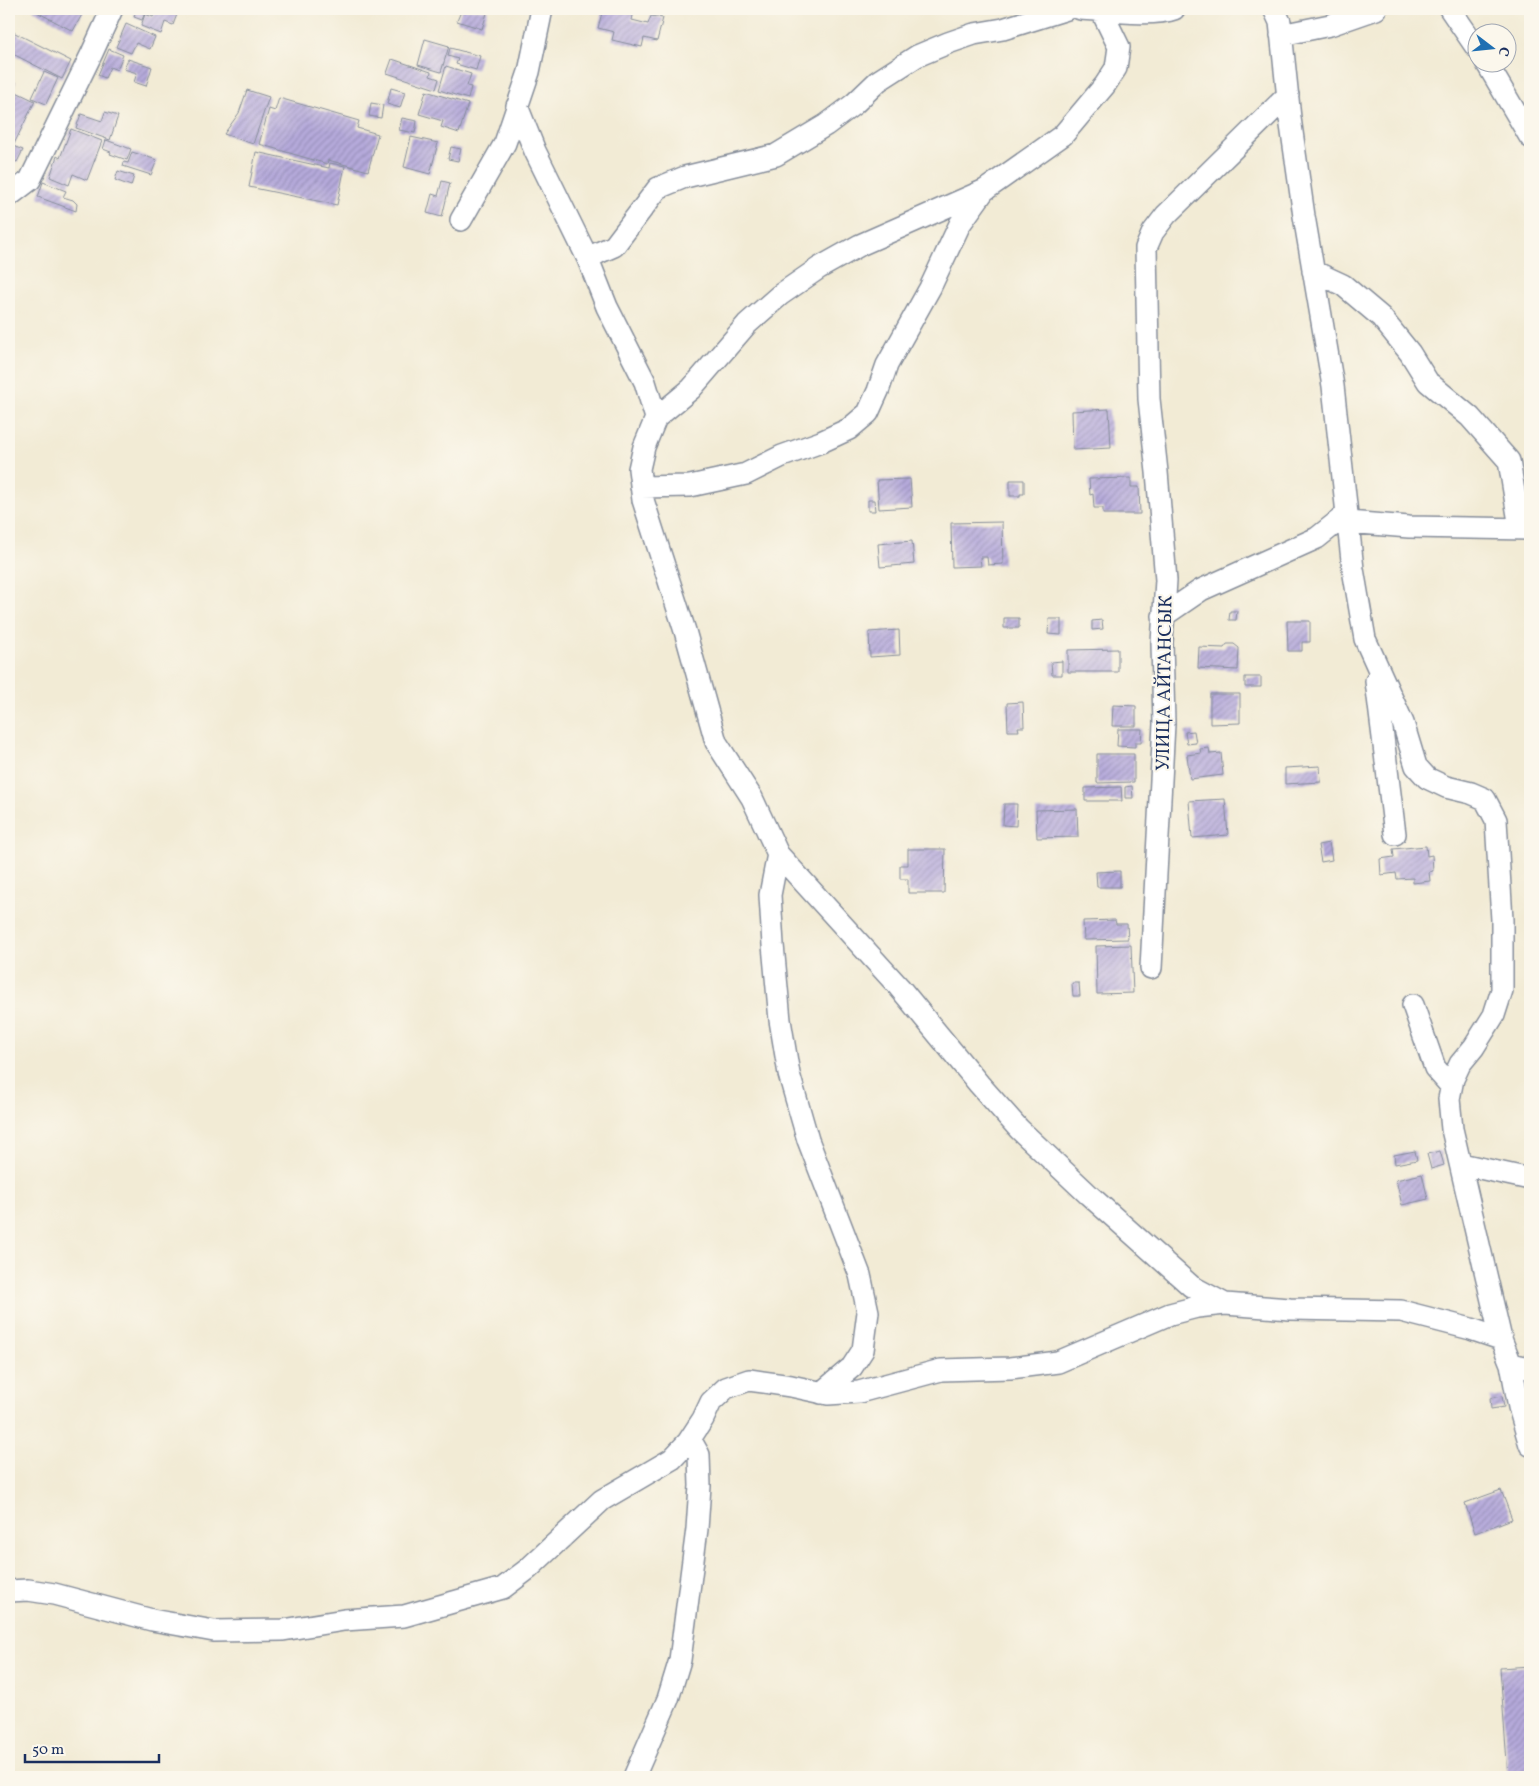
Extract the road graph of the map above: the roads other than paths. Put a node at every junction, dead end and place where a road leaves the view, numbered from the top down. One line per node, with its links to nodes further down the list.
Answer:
1 (112, 9): 17 (street)
2 (542, 9): 14 (street)
3 (1067, 9): 19 (street)
4 (1080, 9): 9 (street)
5 (1174, 9): 9 (street)
6 (1274, 9): 11 (street)
7 (1376, 9): 11 (street)
8 (1450, 9): 10 (street)
9 (1101, 10): 16 (street)
10 (1466, 32)
11 (1281, 35): 13 (street)
12 (1492, 72): 15 (street)
13 (1288, 95): 20 (street); 25 (street, УЛИЦА АЙТАНСЫК)
14 (517, 106): 18 (street); 19 (street)
15 (1530, 137)
16 (985, 190): 21 (street); 22 (street)
17 (9, 196)
18 (461, 220)
19 (588, 259): 21 (street)
20 (1314, 271): 23 (street); 24 (street)
21 (656, 418): 22 (street)
22 (641, 487): 28 (street)
23 (1347, 518): 24 (street); 25 (street); 26 (street)
24 (1525, 528)
25 (1163, 616): 29 (street, УЛИЦА АЙТАНСЫК)
26 (1374, 658): 27 (street); 31 (street)
27 (1395, 834)
28 (778, 854): 34 (street); 37 (street)
29 (1151, 968)
30 (1413, 1005): 31 (street)
31 (1451, 1086): 32 (street)
32 (1461, 1164): 33 (street); 35 (street)
33 (1530, 1179)
34 (1225, 1304): 35 (street); 37 (street)
35 (1501, 1339): 36 (street)
36 (1521, 1366): 39 (street)
37 (822, 1393): 38 (street)
38 (690, 1439): 40 (street); 41 (street)
39 (1530, 1445)
40 (9, 1591)
41 (634, 1777)

